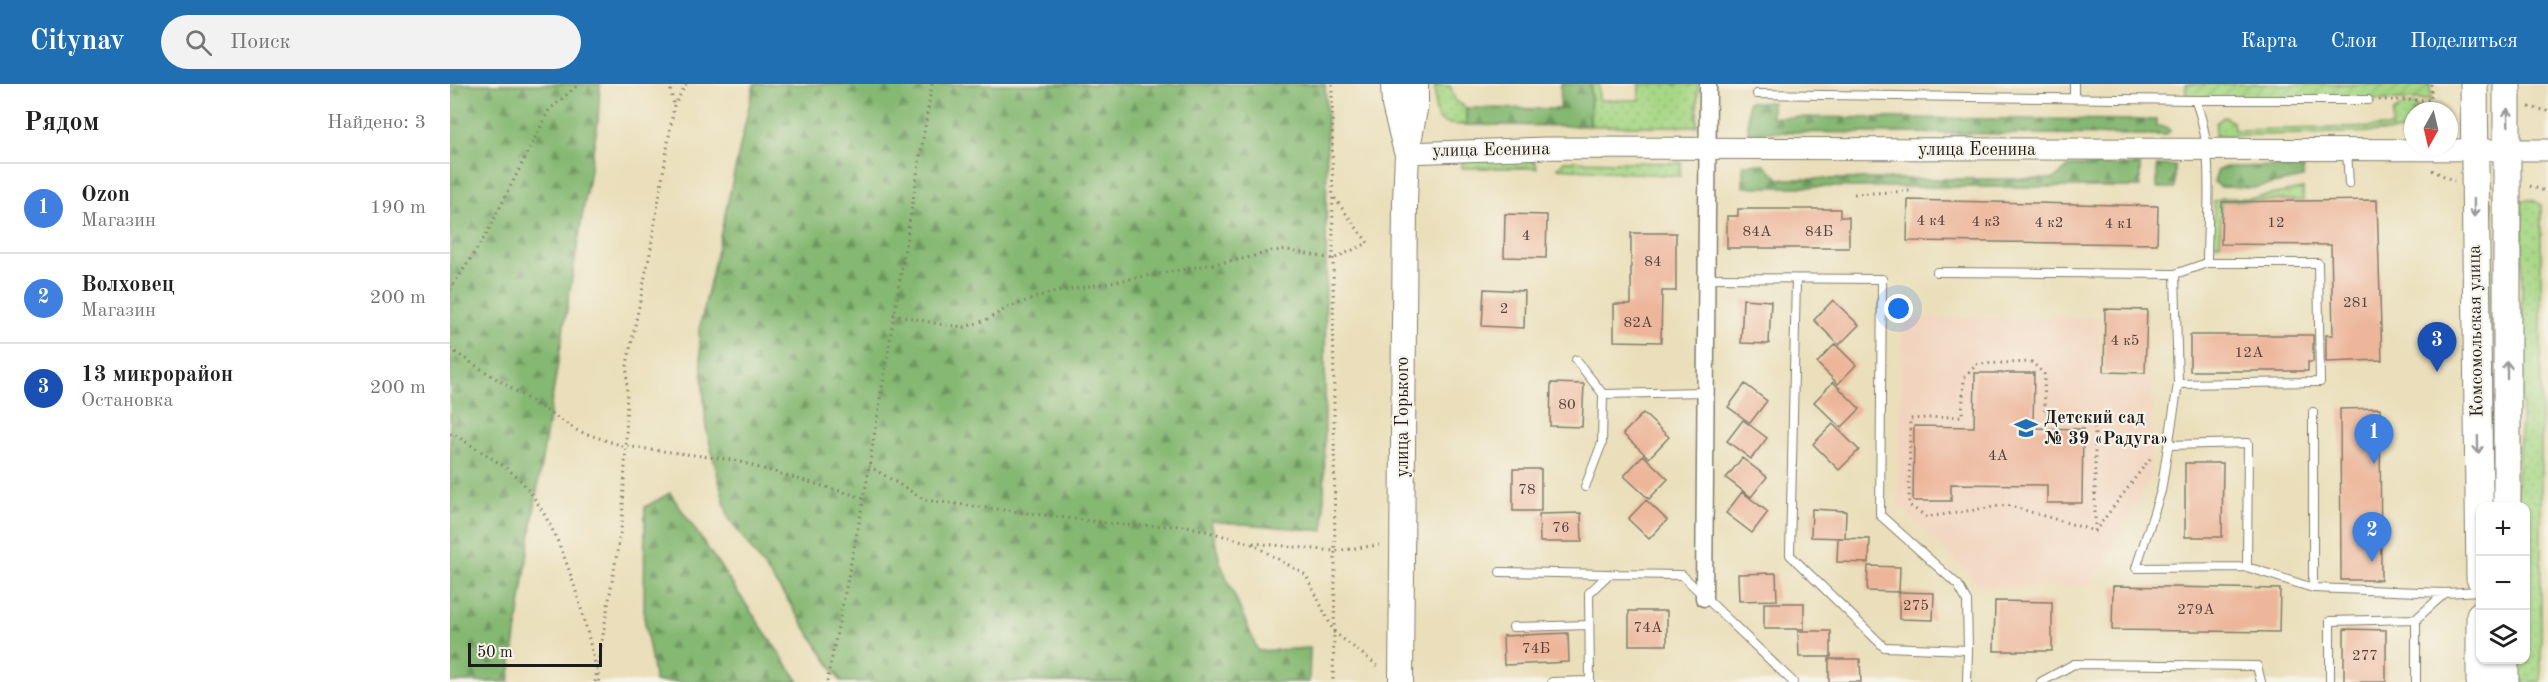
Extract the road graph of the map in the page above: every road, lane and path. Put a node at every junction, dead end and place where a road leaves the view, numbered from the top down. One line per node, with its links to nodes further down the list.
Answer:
1 (579, 84): 41 (path)
2 (669, 84): 18 (path)
3 (686, 84): 18 (path)
4 (932, 84): 42 (path)
5 (1332, 84): 34 (path)
6 (1394, 84): 26 (main road, улица Горького)
7 (1416, 84): 26 (main road, улица Горького)
8 (1708, 84): 20 (street)
9 (2074, 84): 14 (lane)
10 (2431, 84): 17 (path)
11 (2474, 84): 23 (main road, Комсомольская улица)
12 (1757, 94): 14 (lane)
13 (2514, 95): 19 (path); 24 (main road, Комсомольская улица, one-way to 13)
14 (2074, 99): 15 (lane)
15 (2195, 100): 16 (lane); 21 (lane)
16 (2368, 100): 17 (path)
17 (2431, 100)
18 (674, 106): 52 (path)
19 (2548, 111)
20 (1708, 150): 21 (street, улица Есенина); 26 (street, улица Есенина); 39 (street)
21 (2207, 150): 22 (street, улица Есенина); 36 (lane)
22 (2347, 150): 23 (street, улица Есенина); 28 (lane)
23 (2474, 150): 24 (street, улица Есенина); 61 (main road, Комсомольская улица, one-way to 61)
24 (2509, 150): 25 (street, улица Есенина); 56 (main road, Комсомольская улица, one-way to 24)
25 (2548, 150)
26 (1407, 153): 81 (main road, улица Горького)
27 (2432, 170): 29 (path)
28 (2349, 184)
29 (2462, 184)
30 (2526, 185): 32 (path)
31 (1910, 191): 33 (path)
32 (2548, 192)
33 (1854, 194)
34 (1333, 196): 35 (path); 35 (path)
35 (1333, 259): 42 (path); 60 (path)
36 (2207, 263): 38 (lane); 45 (lane)
37 (1937, 272): 38 (lane)
38 (2175, 274): 45 (lane)
39 (1706, 278): 40 (lane); 46 (street)
40 (1796, 279): 73 (lane); 73 (lane)
41 (450, 290)
42 (893, 314): 53 (path)
43 (450, 349): 52 (path)
44 (1576, 360): 47 (lane)
45 (2178, 384): 49 (lane)
46 (1705, 392): 47 (lane); 68 (street)
47 (1603, 394): 54 (lane)
48 (2313, 412): 65 (lane)
49 (2172, 431): 51 (lane); 57 (path)
50 (450, 434): 78 (path)
51 (2169, 445): 62 (lane); 62 (lane)
52 (626, 447): 55 (path); 77 (path)
53 (869, 466): 55 (path); 58 (path)
54 (1585, 487)
55 (864, 498): 79 (path)
56 (2506, 502)
57 (2095, 531): 57 (path)
58 (1250, 543): 60 (path); 72 (path)
59 (1379, 545): 60 (path)
60 (1335, 551): 72 (path)
61 (2481, 556)
62 (2247, 567): 65 (lane)
63 (1500, 572): 64 (lane)
64 (1609, 574): 68 (lane); 70 (lane)
65 (2313, 588): 67 (lane)
66 (2476, 591): 67 (lane)
67 (2445, 593): 69 (lane)
68 (1704, 598): 83 (lane)
69 (2416, 620): 87 (lane); 88 (lane)
70 (1589, 625): 71 (lane); 82 (lane)
71 (1513, 627)
72 (1334, 632): 76 (path); 80 (path)
73 (1968, 650): 84 (lane)
74 (2480, 664): 89 (main road)
75 (2505, 664): 90 (main road)
76 (1377, 666)
77 (595, 682)
78 (599, 682)
79 (827, 682)
80 (1333, 682)
81 (1401, 682)
82 (1552, 682)
83 (1793, 682)
84 (1967, 682)
85 (2041, 682): 86 (lane)
86 (2261, 682)
87 (2330, 682)
88 (2416, 682)
89 (2480, 682)
90 (2505, 682)

